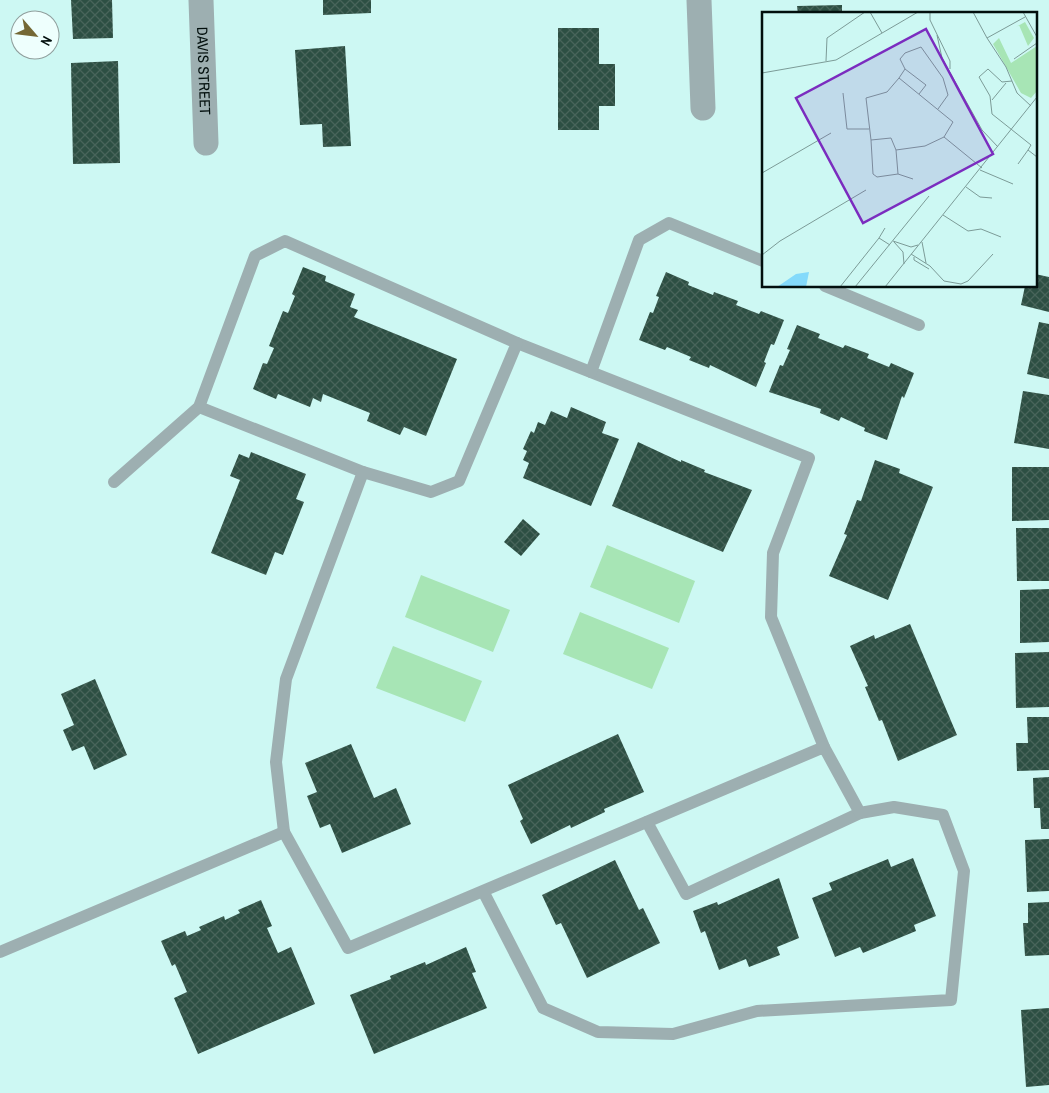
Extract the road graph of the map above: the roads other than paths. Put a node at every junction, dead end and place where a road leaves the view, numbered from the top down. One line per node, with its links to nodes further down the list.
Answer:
1 (201, 0): 4 (street, DAVIS STREET)
2 (699, 0): 3 (street)
3 (703, 108)
4 (206, 143)
5 (762, 261): 9 (lane)
6 (830, 288): 7 (lane)
7 (919, 325)
8 (517, 343): 9 (lane); 10 (lane); 11 (lane)
9 (591, 372): 13 (lane)
10 (199, 407): 11 (lane); 12 (lane)
11 (364, 472): 16 (lane)
12 (114, 482)
13 (824, 747): 14 (lane); 15 (lane)
14 (860, 813): 15 (lane); 17 (lane)
15 (647, 822): 17 (lane)
16 (284, 832): 17 (lane); 18 (lane)
17 (483, 891)
18 (0, 952)

